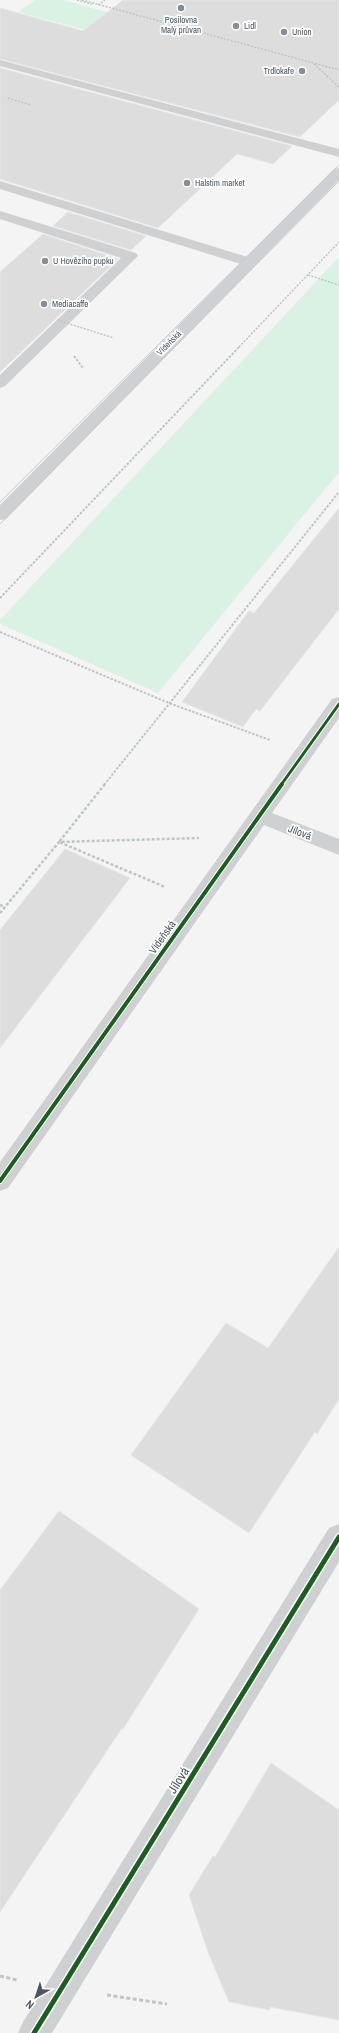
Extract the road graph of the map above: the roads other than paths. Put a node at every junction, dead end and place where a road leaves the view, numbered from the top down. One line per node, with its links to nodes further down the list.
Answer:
1 (2, 63): 2 (lane)
2 (339, 153)
3 (339, 172): 6 (main road, Vídeňská)
4 (0, 185): 6 (lane)
5 (0, 215): 7 (lane)
6 (250, 262): 8 (main road, Vídeňská)
7 (0, 383)
8 (0, 515)
9 (339, 704): 10 (street, Vídeňská)
10 (260, 816): 11 (street, Jílová); 12 (street, Vídeňská)
11 (339, 847)
12 (0, 1181)
13 (339, 1537): 14 (street, Jílová)
14 (34, 2033)

